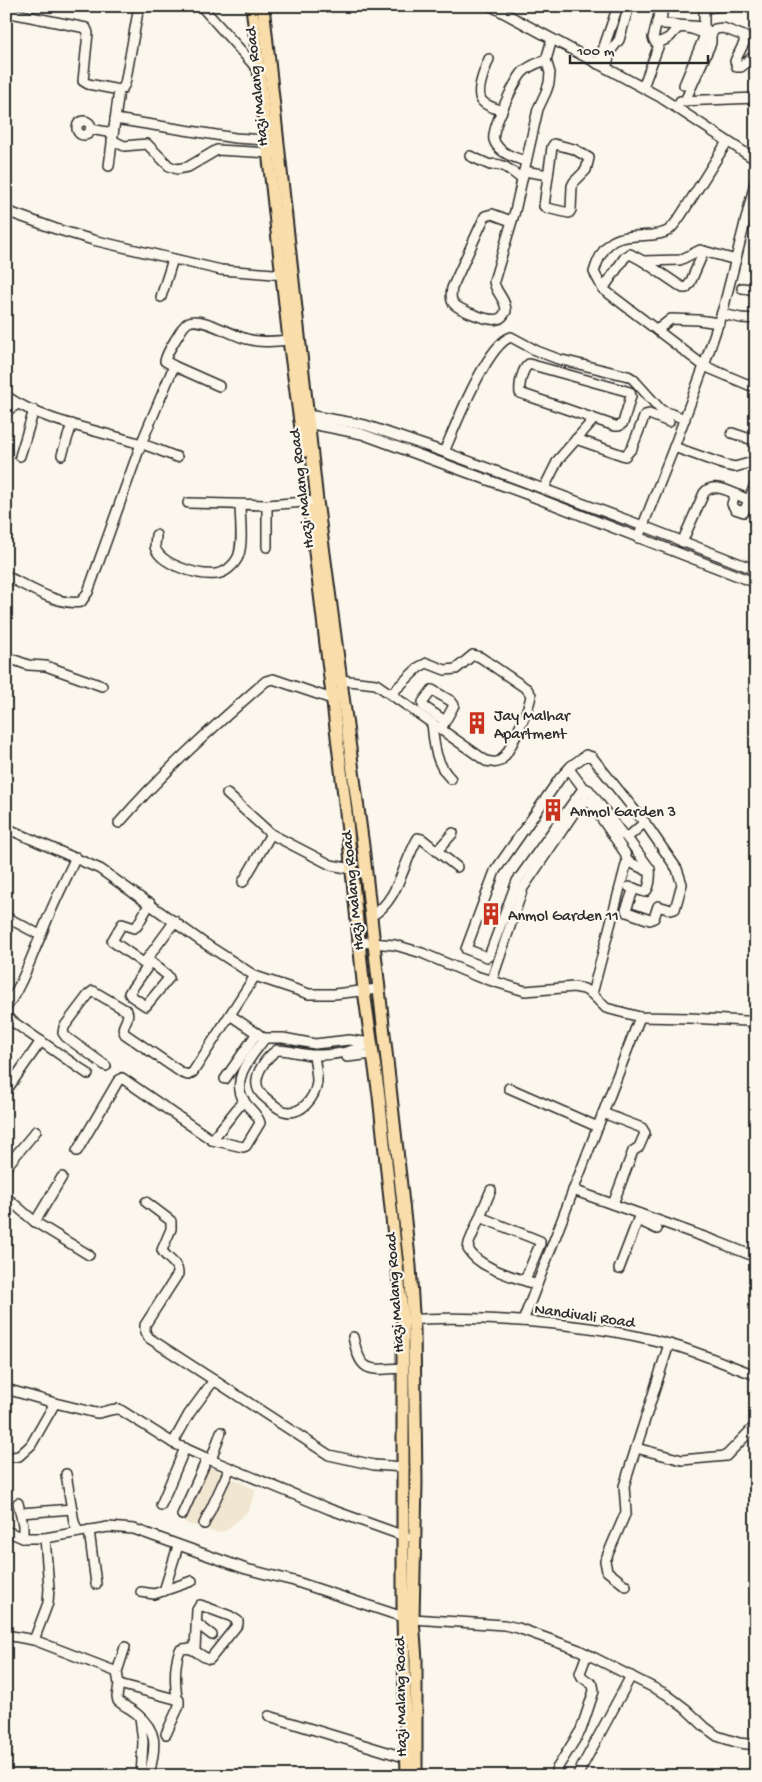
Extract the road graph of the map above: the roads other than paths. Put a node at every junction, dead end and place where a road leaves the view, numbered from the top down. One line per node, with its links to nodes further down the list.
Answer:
1 (139, 6): 25 (street)
2 (201, 6): 22 (street)
3 (252, 6): 16 (main road, Hazi Malang Road)
4 (263, 6): 16 (main road, Hazi Malang Road)
5 (491, 6): 13 (street)
6 (618, 6): 21 (street)
7 (629, 6): 21 (street)
8 (662, 6): 11 (street); 14 (street)
9 (724, 6): 11 (street)
10 (6, 10): 25 (street)
11 (704, 27): 12 (street)
12 (711, 35): 15 (street); 27 (street)
13 (554, 40): 18 (street); 21 (street)
14 (660, 42): 20 (street); 24 (street)
15 (756, 54)
16 (264, 59): 22 (main road, Hazi Malang Road)
17 (488, 59): 29 (street)
18 (546, 60): 29 (street); 38 (street)
19 (683, 60): 20 (street)
20 (693, 64): 23 (street)
21 (602, 66): 24 (street)
22 (265, 75): 33 (main road, Hazi Malang Road); 35 (main road, Hazi Malang Road)
23 (684, 85)
24 (643, 87): 28 (street)
25 (118, 90): 30 (street)
26 (756, 98): 27 (street)
27 (685, 101): 28 (street)
28 (667, 102): 34 (street)
29 (502, 111): 38 (street)
30 (115, 119): 32 (street); 33 (street)
31 (90, 129): 32 (street)
32 (113, 136): 35 (street); 39 (street)
33 (268, 140): 35 (main road, Hazi Malang Road)
34 (728, 142): 37 (street); 51 (street)
35 (274, 153): 49 (main road, Hazi Malang Road)
36 (470, 156): 40 (street)
37 (756, 160)
38 (526, 161): 40 (street)
39 (109, 166)
40 (523, 175): 41 (street); 44 (street)
41 (548, 175): 41 (street)
42 (756, 180): 47 (street)
43 (6, 211): 46 (street)
44 (511, 221): 44 (street)
45 (704, 250): 47 (street); 48 (street); 48 (street)
46 (173, 259): 49 (street); 53 (street)
47 (736, 260): 54 (street)
48 (643, 261): 51 (street)
49 (287, 275): 57 (main road, Hazi Malang Road); 66 (main road, Hazi Malang Road)
50 (742, 288): 52 (street)
51 (603, 289): 56 (street)
52 (756, 290)
53 (161, 297)
54 (720, 319): 55 (street); 56 (street); 59 (street)
55 (756, 319)
56 (657, 330): 59 (street)
57 (289, 340): 58 (street); 66 (main road, Hazi Malang Road)
58 (174, 366): 60 (street); 74 (street)
59 (704, 366): 61 (street); 68 (street)
60 (219, 386)
61 (756, 388)
62 (6, 396): 63 (street)
63 (18, 404): 64 (street); 65 (street)
64 (34, 410): 70 (street); 78 (street)
65 (6, 411)
66 (304, 418): 76 (street); 85 (main road, Hazi Malang Road); 91 (street)
67 (594, 419): 67 (street); 72 (street)
68 (685, 419): 75 (street); 76 (street)
69 (670, 422): 72 (street)
70 (72, 424): 74 (street); 77 (street)
71 (732, 433): 73 (street)
72 (576, 439): 82 (street)
73 (756, 441)
74 (141, 444): 79 (street); 95 (street)
75 (674, 447): 80 (street); 89 (street)
76 (444, 452): 82 (street)
77 (62, 455)
78 (20, 456)
79 (177, 457)
80 (756, 461)
81 (756, 482): 84 (street)
82 (544, 488): 89 (street)
83 (735, 495): 84 (street); 84 (street); 92 (street)
84 (749, 500)
85 (313, 502): 88 (street); 98 (main road, Hazi Malang Road); 101 (main road, Hazi Malang Road)
86 (188, 504): 87 (street)
87 (240, 504): 88 (street); 90 (street)
88 (267, 505): 93 (street)
89 (643, 526): 91 (street); 92 (street)
90 (156, 535)
91 (638, 538): 96 (street)
92 (682, 542): 94 (street)
93 (267, 547)
94 (755, 567)
95 (6, 576)
96 (756, 583)
97 (6, 657): 99 (street)
98 (340, 680): 100 (street); 101 (main road, Hazi Malang Road)
99 (102, 686)
100 (391, 694): 102 (street); 102 (street)
101 (337, 698): 110 (street); 120 (main road, Hazi Malang Road); 126 (main road, Hazi Malang Road)
102 (432, 723): 104 (street)
103 (569, 769): 105 (street); 109 (street); 130 (street)
104 (451, 779)
105 (584, 789): 107 (street); 108 (street)
106 (228, 794): 114 (street)
107 (591, 801): 108 (street); 111 (street)
108 (576, 805): 130 (street)
109 (645, 822): 121 (street); 124 (street)
110 (119, 823)
111 (611, 826): 115 (street); 118 (street)
112 (6, 828): 117 (street)
113 (452, 833): 116 (street)
114 (271, 834): 120 (street); 122 (street)
115 (623, 834)
116 (437, 851): 119 (street); 126 (street)
117 (76, 857): 125 (street); 129 (street)
118 (627, 861): 121 (street); 123 (street)
119 (457, 867)
120 (352, 869): 131 (main road, Hazi Malang Road)
121 (651, 872): 124 (street)
122 (243, 882)
123 (622, 884): 124 (street); 138 (street)
124 (634, 888)
125 (150, 903): 128 (street); 133 (street)
126 (371, 916): 132 (main road, Hazi Malang Road)
127 (6, 917): 129 (street)
128 (175, 921): 133 (street); 134 (street)
129 (40, 935): 139 (street)
130 (500, 939): 135 (street)
131 (360, 942): 132 (street); 137 (main road, Hazi Malang Road)
132 (373, 943): 135 (street); 136 (main road, Hazi Malang Road)
133 (147, 962): 133 (street)
134 (255, 976): 137 (street); 140 (street)
135 (492, 980): 138 (street)
136 (378, 989): 137 (street); 147 (main road, Hazi Malang Road)
137 (364, 991): 148 (main road, Hazi Malang Road)
138 (592, 994): 142 (street)
139 (6, 1008)
140 (230, 1015): 144 (street); 151 (street)
141 (6, 1017): 146 (street)
142 (640, 1017): 143 (street); 157 (street)
143 (756, 1023)
144 (257, 1033): 145 (street); 153 (street)
145 (265, 1038): 148 (street); 156 (street)
146 (41, 1041): 152 (street); 155 (street)
147 (385, 1042): 148 (street); 162 (main road, Hazi Malang Road)
148 (373, 1049): 149 (street); 150 (street); 163 (main road, Hazi Malang Road)
149 (314, 1055): 149 (street)
150 (344, 1057)
151 (106, 1066)
152 (88, 1074)
153 (225, 1079)
154 (508, 1088): 158 (street)
155 (6, 1091)
156 (244, 1100): 160 (street); 160 (street)
157 (603, 1113): 158 (street); 170 (street)
158 (598, 1127): 167 (street)
159 (36, 1131): 164 (street)
160 (212, 1140): 161 (street)
161 (77, 1151)
162 (399, 1165): 163 (main road); 180 (main road, Hazi Malang Road)
163 (386, 1166): 180 (main road, Hazi Malang Road)
164 (6, 1168)
165 (62, 1177): 173 (street)
166 (491, 1190): 171 (street)
167 (573, 1190): 170 (street); 179 (street)
168 (6, 1197): 173 (street)
169 (146, 1202): 186 (street)
170 (613, 1204): 172 (street)
171 (480, 1217): 178 (street); 178 (street)
172 (639, 1217): 174 (street); 176 (street); 177 (street)
173 (35, 1222): 175 (street)
174 (657, 1229)
175 (89, 1255)
176 (756, 1257)
177 (619, 1270)
178 (525, 1280): 179 (street)
179 (537, 1285): 181 (street)
180 (408, 1320): 181 (street, Nandivali Road); 184 (main road, Hazi Malang Road); 208 (main road, Hazi Malang Road)
181 (522, 1321): 183 (street, Nandivali Road)
182 (353, 1337): 184 (street)
183 (669, 1344): 185 (street, Nandivali Road); 193 (street)
184 (403, 1368): 196 (main road, Hazi Malang Road)
185 (756, 1375)
186 (214, 1380): 191 (street); 196 (street)
187 (7, 1390): 188 (street)
188 (55, 1403): 191 (street); 194 (street)
189 (756, 1426): 193 (street)
190 (220, 1432): 195 (street)
191 (173, 1443): 192 (street)
192 (185, 1448): 195 (street); 200 (street)
193 (636, 1448): 214 (street)
194 (6, 1458)
195 (209, 1460): 197 (street); 203 (street)
196 (404, 1467): 208 (main road, Hazi Malang Road)
197 (230, 1468): 204 (street); 208 (street)
198 (66, 1474): 201 (street)
199 (18, 1503): 202 (street)
200 (162, 1505)
201 (72, 1508): 202 (street); 207 (street)
202 (21, 1513): 209 (street)
203 (182, 1515)
204 (204, 1524)
205 (89, 1530): 207 (street); 211 (street); 213 (street)
206 (6, 1531): 209 (street)
207 (78, 1532): 210 (street)
208 (409, 1537): 217 (main road, Hazi Malang Road)
209 (23, 1538): 210 (street)
210 (45, 1538): 221 (street)
211 (178, 1546): 216 (street); 217 (street)
212 (192, 1581): 216 (street)
213 (96, 1584)
214 (626, 1586)
215 (140, 1592): 216 (street)
216 (164, 1592)
217 (408, 1618): 224 (street); 233 (main road, Hazi Malang Road); 238 (main road, Hazi Malang Road)
218 (196, 1623): 220 (street); 223 (street); 223 (street)
219 (6, 1635): 221 (street)
220 (212, 1635)
221 (34, 1640): 225 (street)
222 (125, 1647): 225 (street)
223 (194, 1649): 228 (street)
224 (587, 1654): 226 (street); 234 (street)
225 (117, 1672): 227 (street)
226 (631, 1676): 232 (street); 239 (street)
227 (120, 1684): 228 (street); 230 (street)
228 (177, 1698): 231 (street)
229 (269, 1716): 233 (street)
230 (140, 1717): 235 (street); 236 (street)
231 (166, 1734)
232 (756, 1745)
233 (406, 1758): 237 (main road, Hazi Malang Road)
234 (556, 1770)
235 (141, 1776)
236 (149, 1776)
237 (407, 1776)
238 (416, 1776)
239 (577, 1776)

